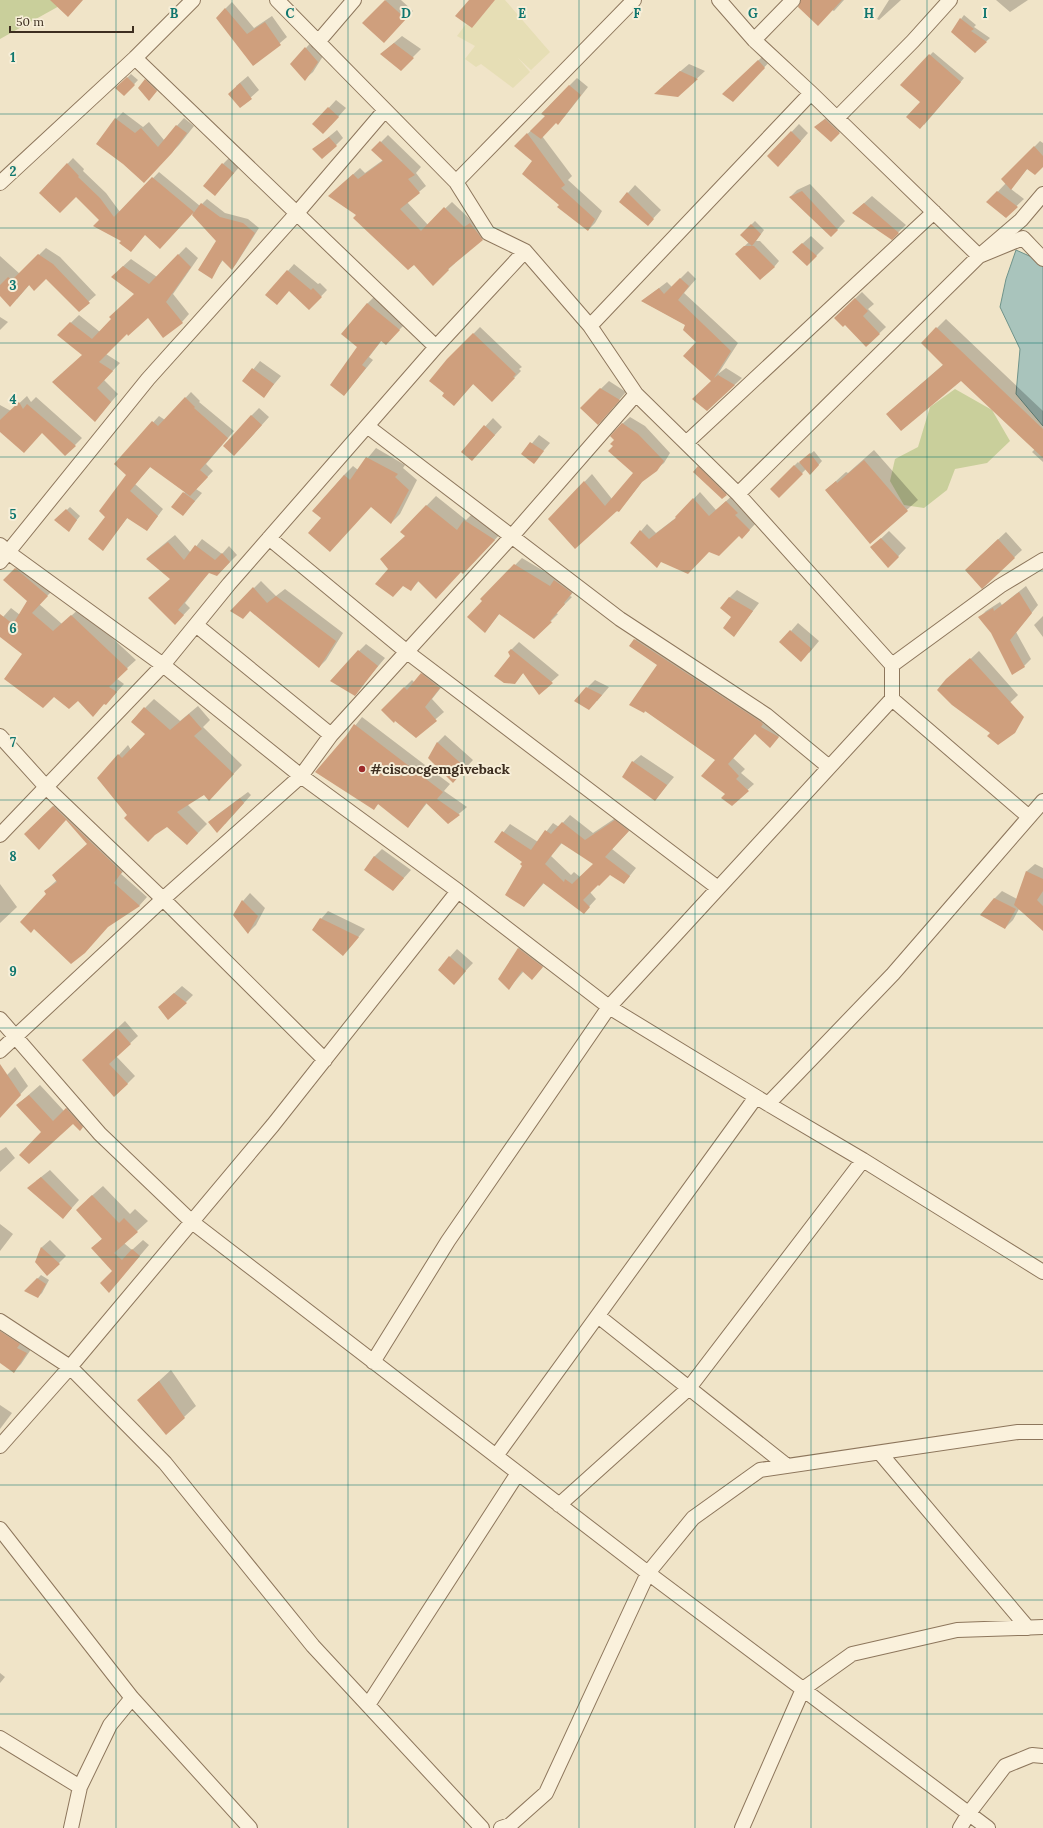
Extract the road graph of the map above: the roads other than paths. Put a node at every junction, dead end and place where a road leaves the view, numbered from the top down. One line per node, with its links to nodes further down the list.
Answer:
1 (193, 0): 10 (street)
2 (277, 0): 9 (street)
3 (354, 0): 9 (street)
4 (634, 0): 14 (street)
5 (719, 0): 8 (street)
6 (793, 0): 8 (street)
7 (950, 0): 13 (street)
8 (754, 40): 11 (street)
9 (318, 42): 12 (street)
10 (135, 58): 15 (street); 18 (street)
11 (811, 93): 13 (street); 22 (street)
12 (385, 110): 14 (street); 18 (street)
13 (837, 118): 17 (street)
14 (456, 182): 19 (street)
15 (0, 183)
16 (1043, 194): 20 (street)
17 (934, 212): 20 (street); 26 (street)
18 (297, 213): 23 (street); 30 (street)
19 (525, 251): 22 (street); 23 (street)
20 (979, 256): 21 (street); 27 (street)
21 (1043, 259)
22 (590, 326): 24 (street)
23 (436, 347): 25 (street)
24 (636, 394): 26 (street); 28 (street)
25 (367, 426): 28 (street); 29 (street)
26 (686, 443): 27 (street)
27 (738, 494): 35 (street)
28 (512, 536): 33 (street); 39 (street)
29 (269, 538): 32 (street); 33 (street)
30 (3, 553): 34 (street)
31 (1043, 560): 35 (street)
32 (196, 625): 34 (street); 37 (street)
33 (407, 652): 37 (street); 44 (street)
34 (163, 665): 40 (street); 41 (street)
35 (892, 665): 36 (street)
36 (892, 699): 39 (street); 42 (street)
37 (331, 735): 40 (street)
38 (0, 736): 41 (street)
39 (830, 767): 44 (street)
40 (301, 776): 45 (street); 46 (street)
41 (47, 788): 43 (street); 46 (street)
42 (1038, 809): 52 (street)
43 (0, 835)
44 (718, 888): 47 (street)
45 (458, 891): 47 (street); 51 (street)
46 (163, 899): 49 (street); 51 (street)
47 (609, 1007): 52 (street); 58 (street)
48 (0, 1019): 49 (street)
49 (14, 1037): 50 (street); 54 (street)
50 (0, 1051)
51 (325, 1060): 54 (street)
52 (762, 1101): 53 (street); 56 (street)
53 (863, 1160): 55 (street); 60 (street)
54 (192, 1222): 58 (street); 59 (street)
55 (1043, 1272)
56 (598, 1316): 60 (street); 64 (street)
57 (0, 1321): 59 (street)
58 (373, 1362): 64 (street)
59 (70, 1367): 62 (street); 74 (street)
60 (689, 1388): 65 (street); 67 (street)
61 (1043, 1432): 63 (street)
62 (0, 1446)
63 (880, 1453): 65 (street); 71 (street)
64 (496, 1456): 66 (street)
65 (786, 1465): 69 (street)
66 (518, 1473): 67 (street); 74 (street)
67 (559, 1505): 69 (street)
68 (0, 1529): 73 (street)
69 (648, 1573): 72 (street); 82 (street)
70 (1043, 1627): 71 (street)
71 (1028, 1628): 72 (street)
72 (803, 1688): 78 (street); 83 (street)
73 (132, 1698): 77 (street); 80 (street)
74 (368, 1705): 81 (street)
75 (0, 1738): 77 (street)
76 (1043, 1756): 78 (street)
77 (80, 1788): 79 (street)
78 (969, 1813): 84 (street); 85 (street)
79 (71, 1828)
80 (250, 1828)
81 (482, 1828)
82 (501, 1828)
83 (742, 1828)
84 (960, 1828)
85 (988, 1828)

